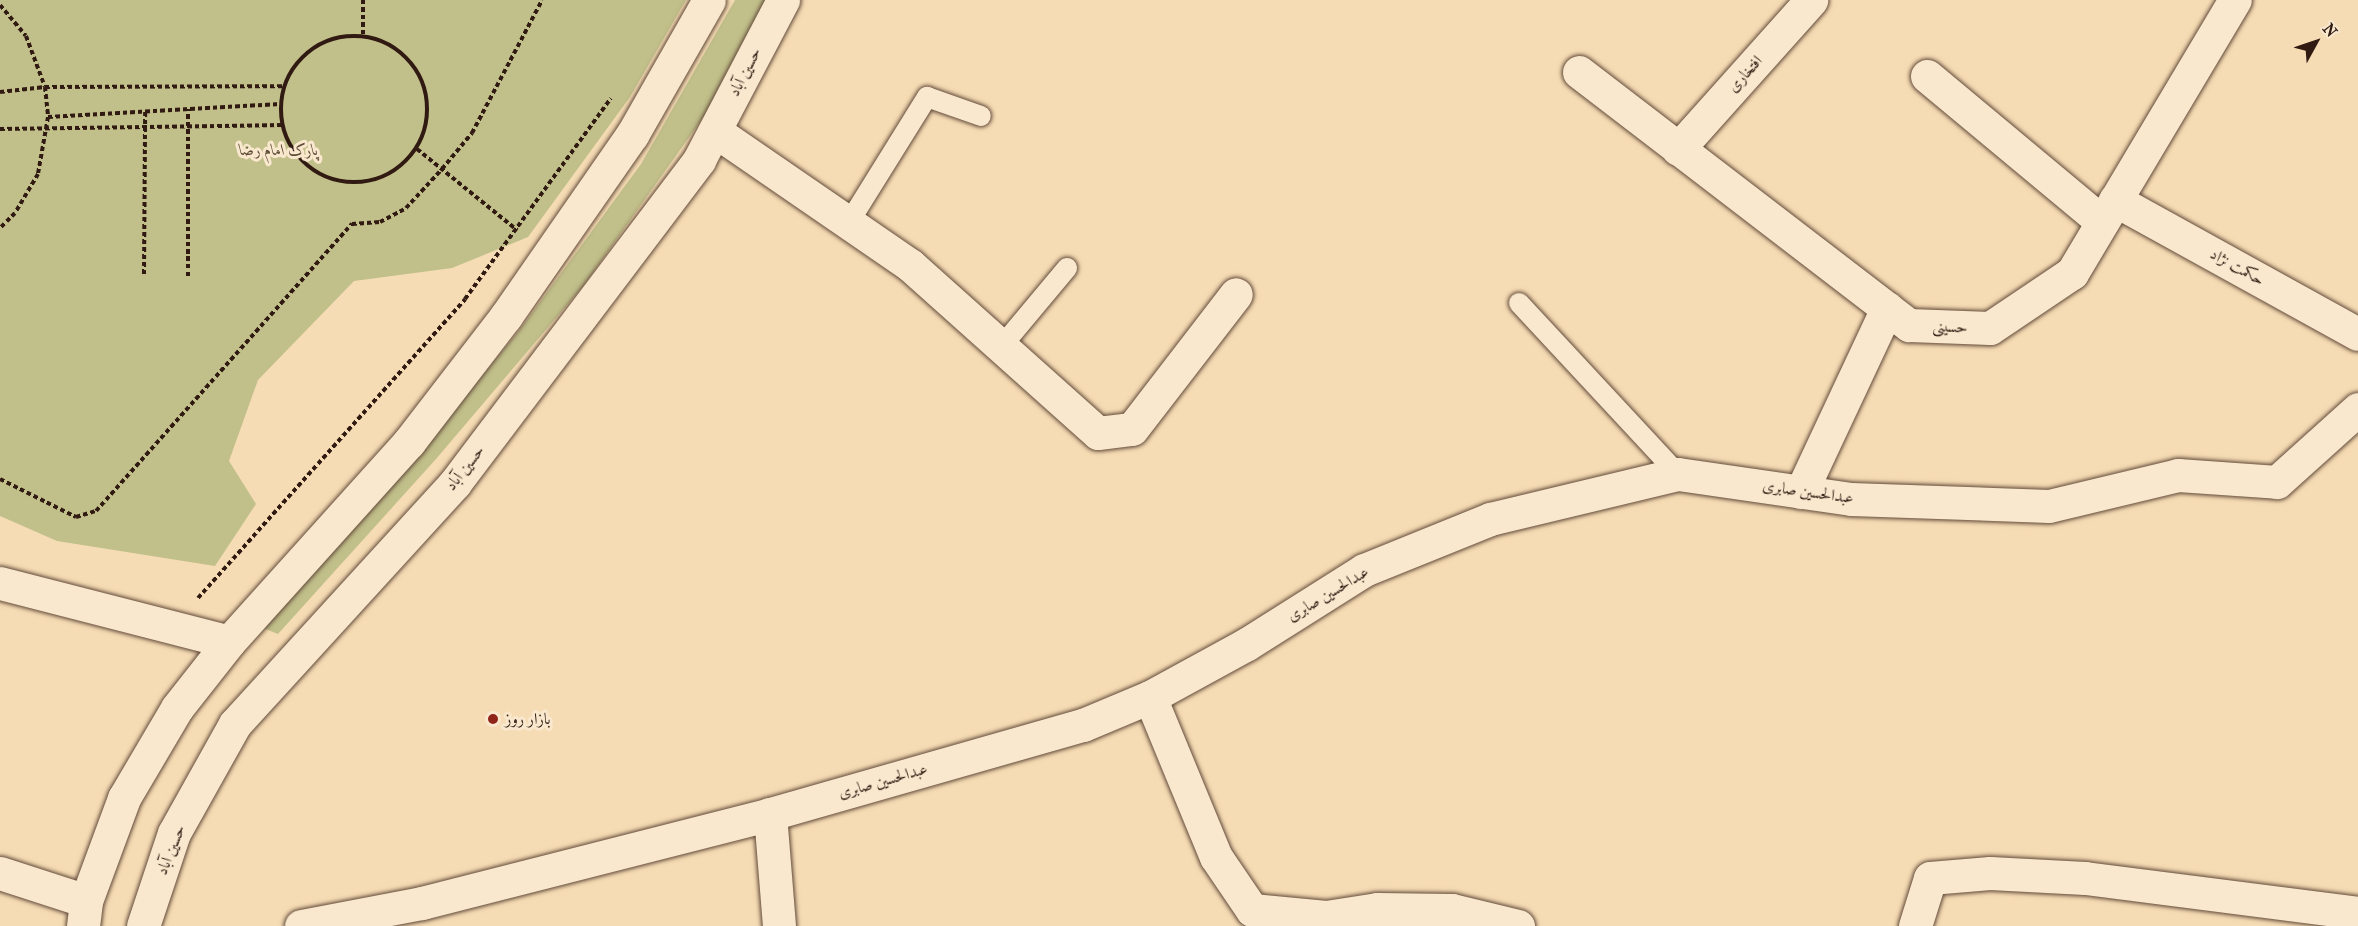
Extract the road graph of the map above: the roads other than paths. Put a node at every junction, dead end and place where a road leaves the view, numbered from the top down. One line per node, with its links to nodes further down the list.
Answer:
1 (709, 0): 22 (street)
2 (783, 0): 8 (street, حسین آباد)
3 (1811, 0): 9 (street, افتخاری)
4 (2235, 0): 10 (street, حسینی)
5 (1579, 72): 9 (street, حسینی)
6 (1927, 76): 10 (street, حکمت نژاد)
7 (981, 116): 11 (lane)
8 (715, 131): 11 (street); 29 (street, حسین آباد)
9 (1678, 149): 15 (street, حسینی)
10 (2109, 211): 15 (street, حسینی); 16 (street, حکمت نژاد)
11 (848, 224): 17 (street)
12 (1067, 268): 17 (lane)
13 (1236, 294): 17 (street)
14 (1519, 303): 19 (lane)
15 (1887, 308): 20 (street)
16 (2358, 334)
17 (1001, 347)
18 (2358, 409): 20 (street, عبدالحسین صابری)
19 (1677, 474): 20 (street, عبدالحسین صابری); 23 (street, عبدالحسین صابری)
20 (1801, 492)
21 (0, 583): 22 (street)
22 (229, 642): 26 (street)
23 (1150, 697): 24 (street, عبدالحسین صابری); 32 (street)
24 (770, 814): 28 (street, عبدالحسین صابری); 31 (street)
25 (0, 873): 26 (street)
26 (84, 913)
27 (2351, 917): 33 (street)
28 (377, 919): 30 (street, عبدالحسین صابری)
29 (143, 926)
30 (302, 926)
31 (779, 926)
32 (1518, 926)
33 (1915, 926)

